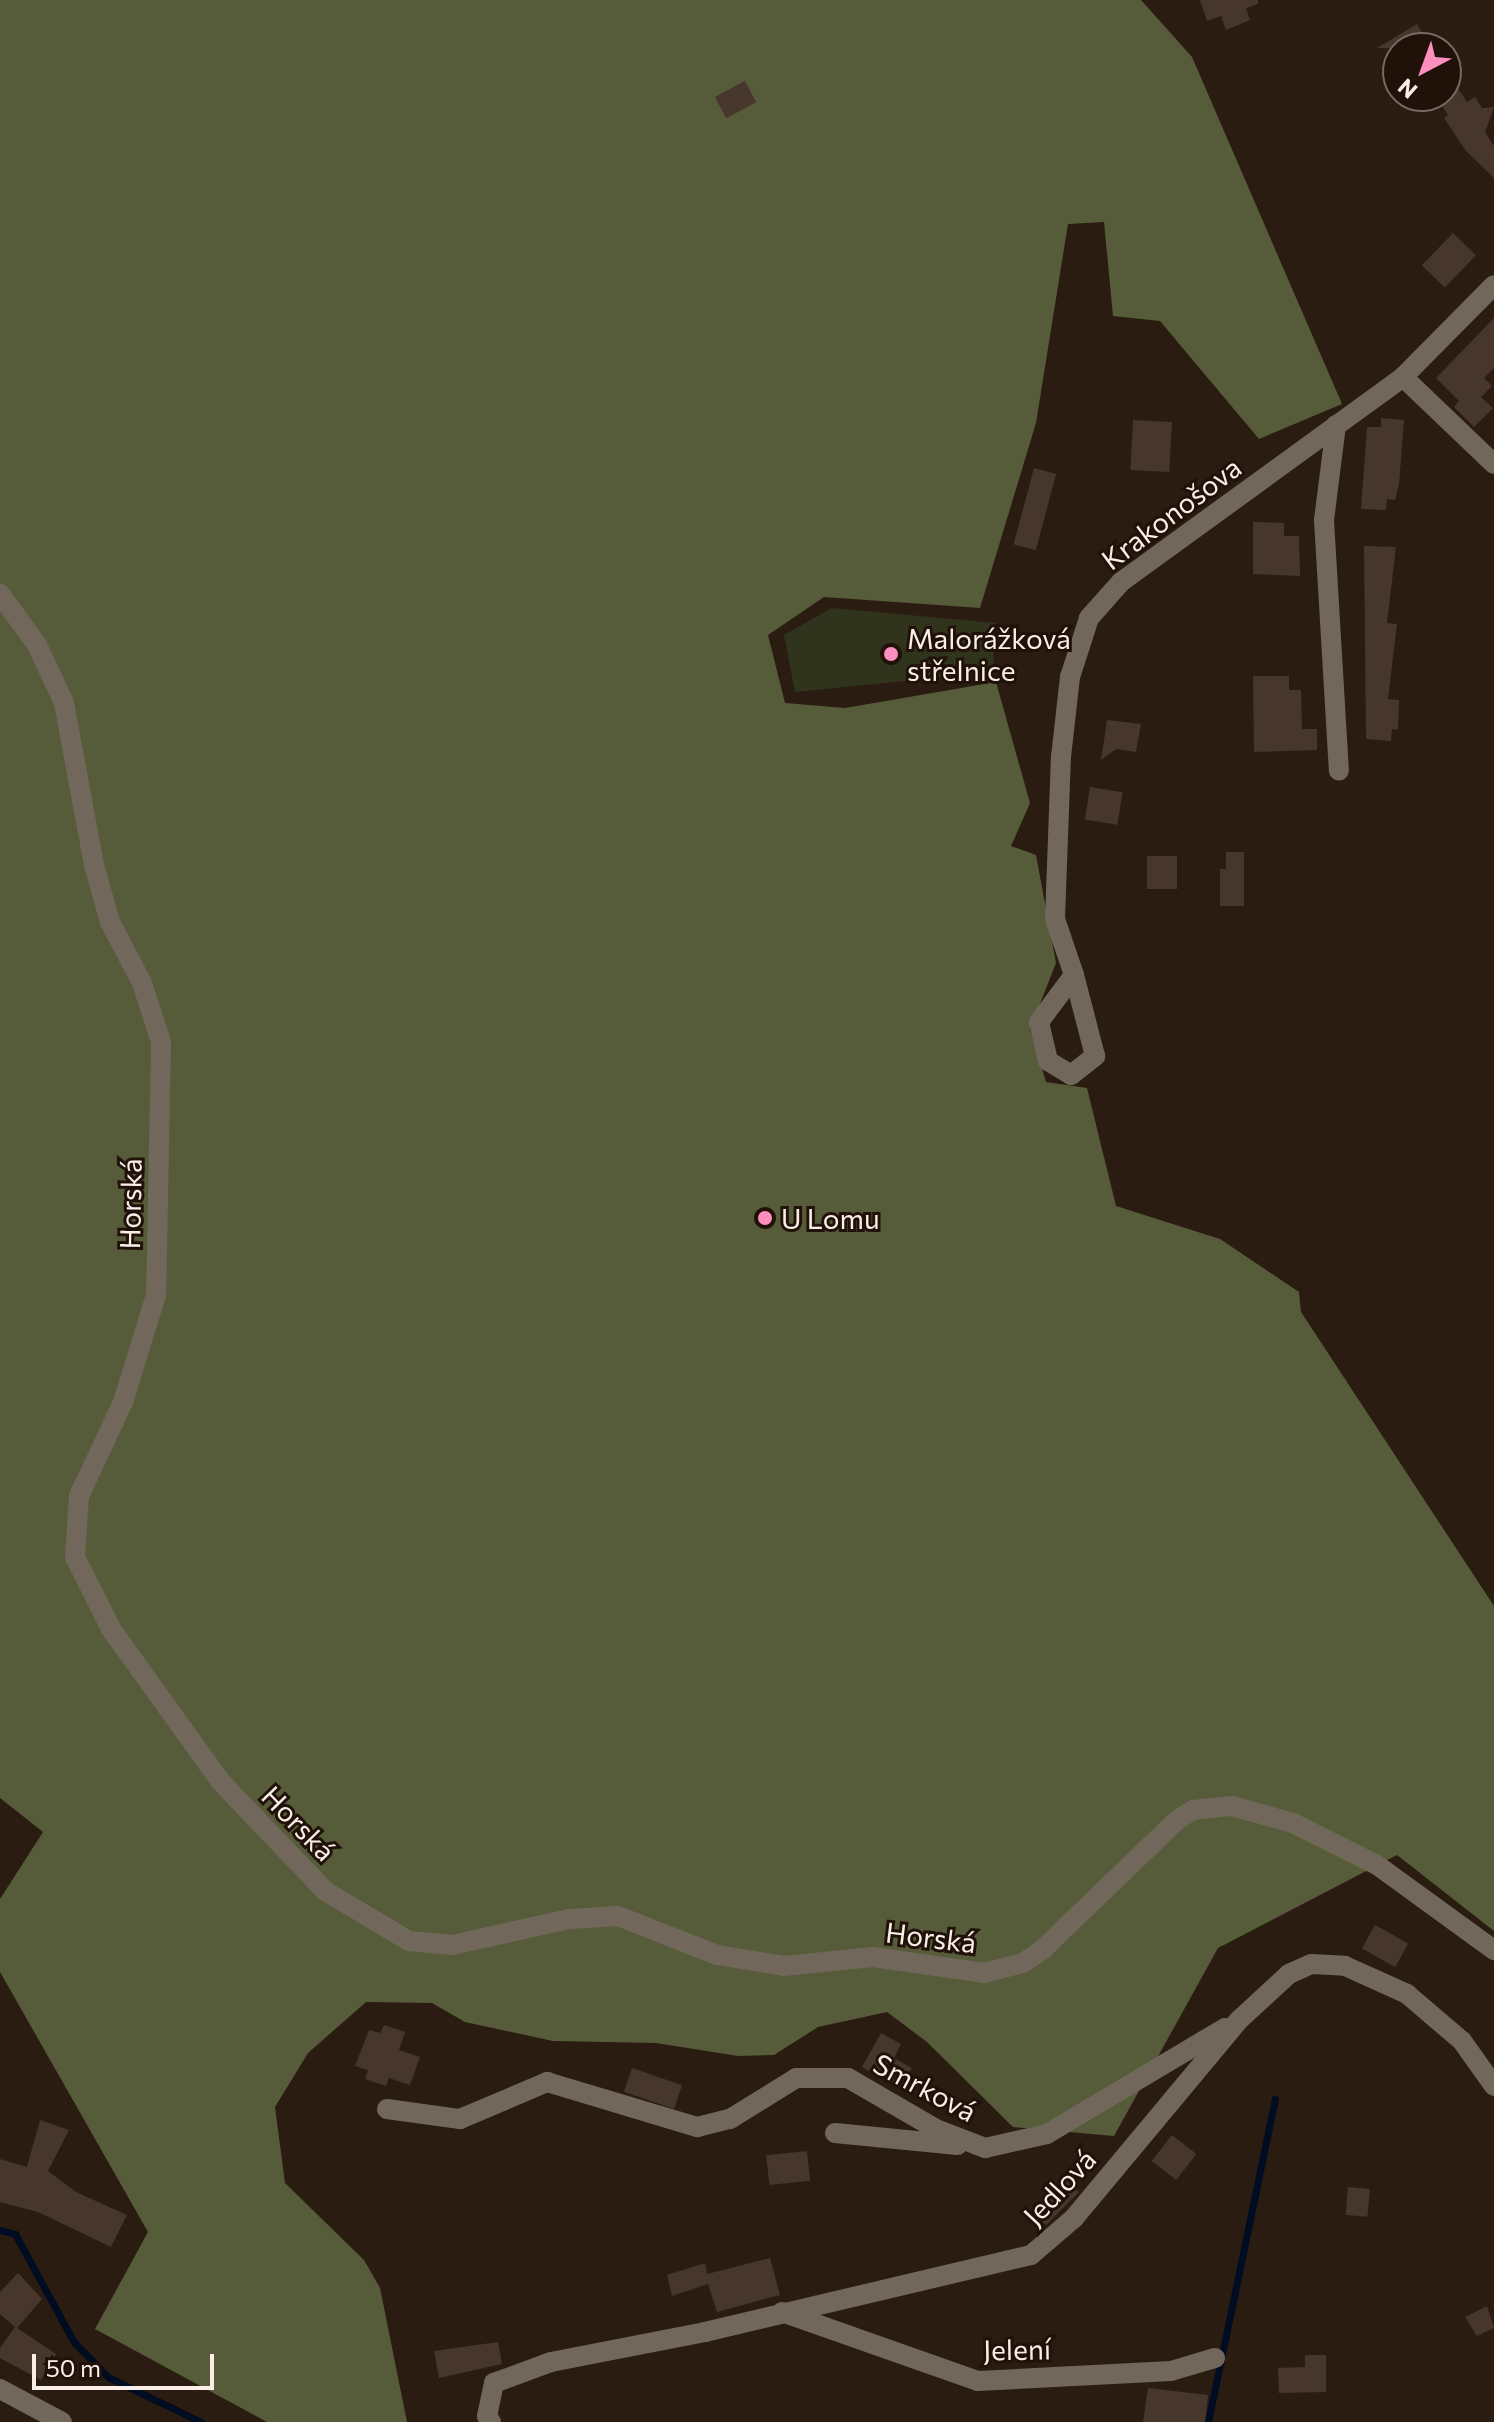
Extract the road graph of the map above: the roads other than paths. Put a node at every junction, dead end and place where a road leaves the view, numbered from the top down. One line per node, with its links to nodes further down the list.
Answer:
1 (1494, 285): 2 (street, Krakonošova)
2 (1403, 377): 3 (street, Krakonošova); 4 (street)
3 (1336, 425): 6 (street); 7 (street, Krakonošova)
4 (1494, 464)
5 (0, 594): 8 (street, Horská)
6 (1339, 771)
7 (1074, 975)
8 (1494, 1950)
9 (1239, 2020): 10 (street, Jedlová); 13 (street, Smrková); 14 (street, Jedlová)
10 (1494, 2086)
11 (387, 2109): 13 (street, Smrková)
12 (835, 2133): 13 (street)
13 (985, 2148)
14 (782, 2312): 15 (street, Jelení); 18 (street, Jedlová)
15 (1215, 2358)
16 (0, 2389): 17 (street)
17 (62, 2422)
18 (491, 2422)

